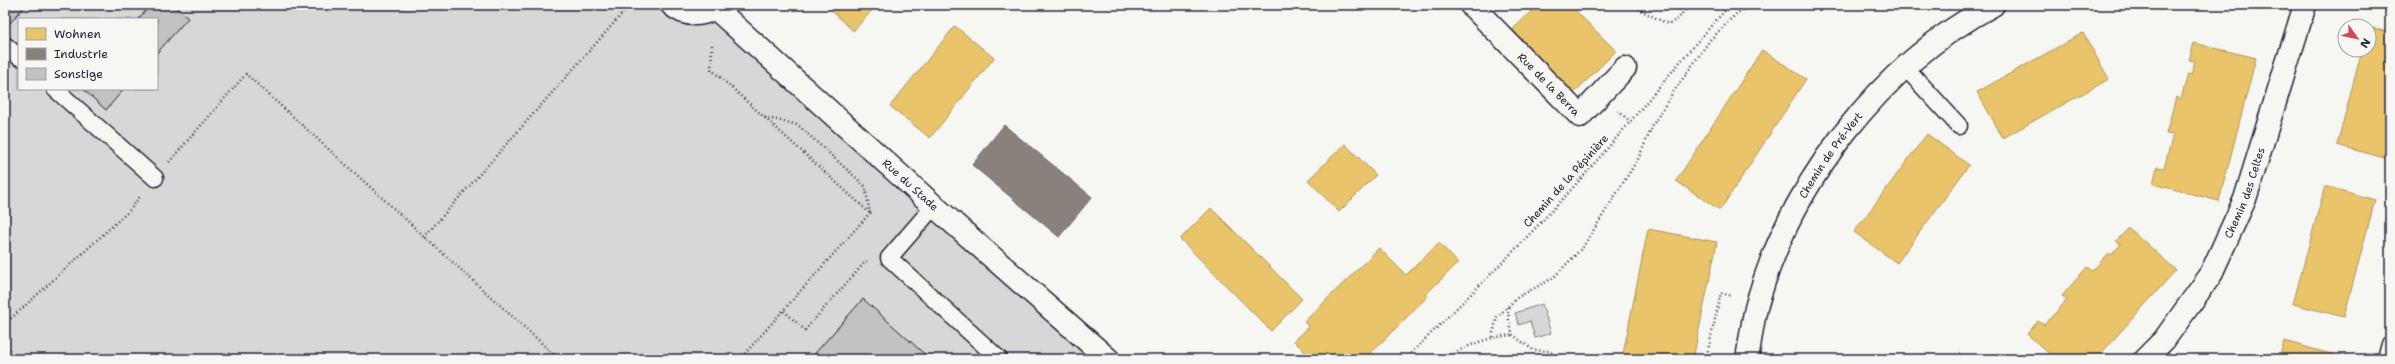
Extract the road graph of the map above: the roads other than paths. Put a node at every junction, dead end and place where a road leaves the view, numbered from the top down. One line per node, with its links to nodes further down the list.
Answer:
1 (672, 5): 5 (street, Rue du Stade)
2 (1471, 5): 9 (street, Rue de la Berra)
3 (1993, 5): 8 (street, Chemin de Pré-Vert)
4 (2305, 5): 18 (street, Chemin des Celtes)
5 (715, 6): 13 (street, Rue du Stade)
6 (5, 45): 7 (lane)
7 (18, 56)
8 (1906, 67): 11 (lane); 17 (street, Chemin de Pré-Vert)
9 (1625, 68)
10 (56, 90): 12 (lane)
11 (1959, 126)
12 (155, 178)
13 (934, 206): 15 (lane); 16 (street, Rue du Stade)
14 (2390, 344): 19 (lane)
15 (999, 359)
16 (1108, 359)
17 (1747, 359)
18 (2144, 359)
19 (2386, 359)

